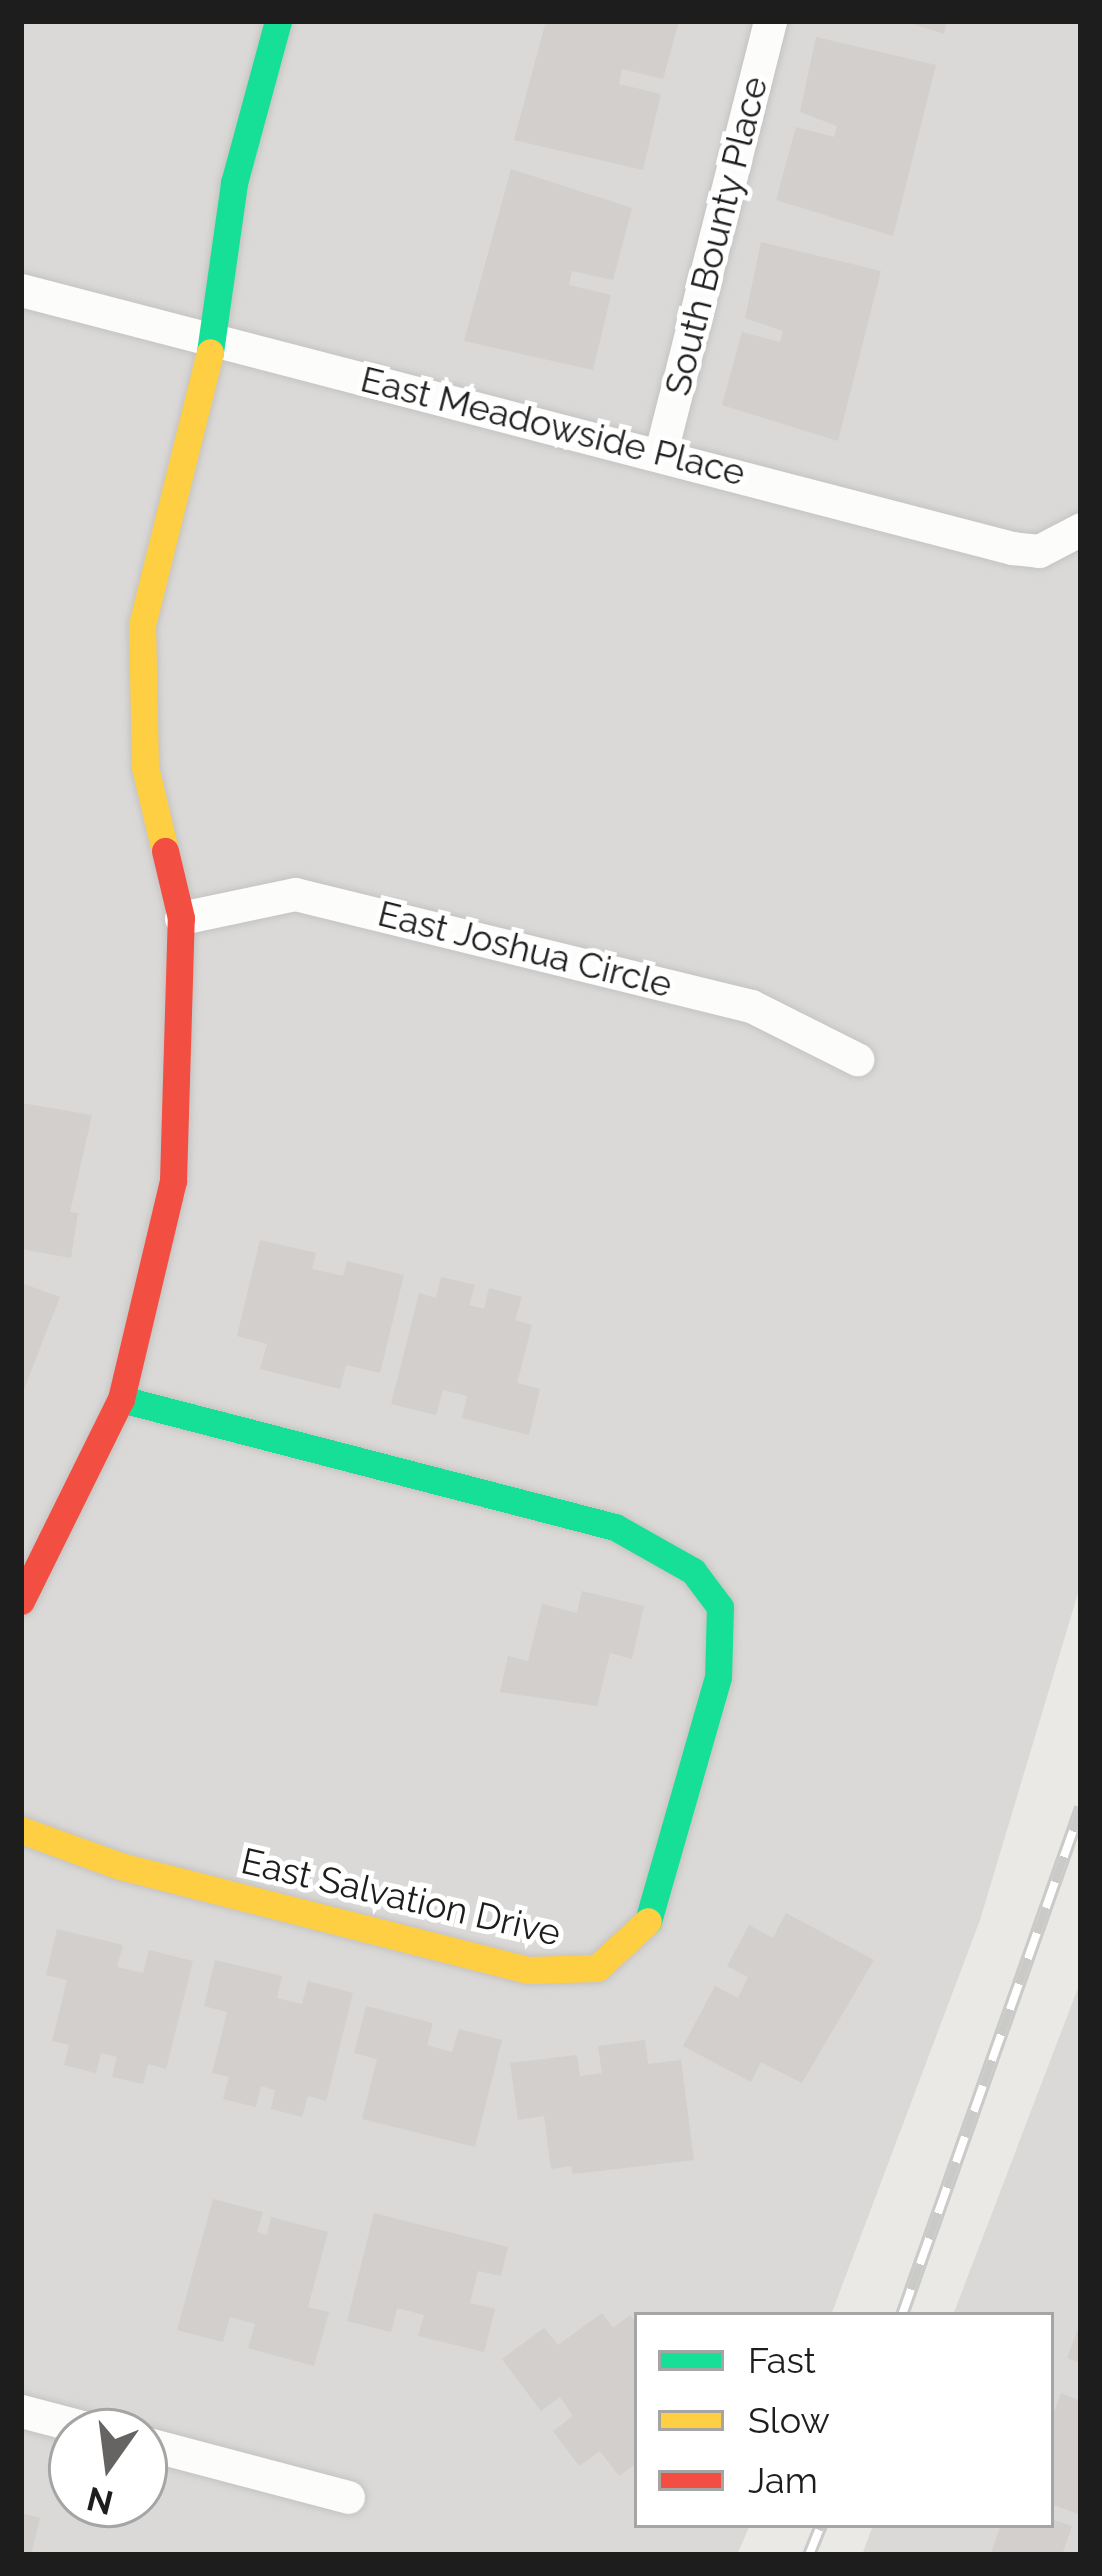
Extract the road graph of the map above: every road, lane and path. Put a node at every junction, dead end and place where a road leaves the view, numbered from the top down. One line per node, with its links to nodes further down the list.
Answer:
1 (278, 21): 4 (street)
2 (770, 21): 5 (street, South Bounty Place)
3 (21, 290): 4 (street, East Meadowside Place)
4 (213, 340): 5 (street, East Meadowside Place); 7 (street)
5 (661, 452): 6 (street, East Meadowside Place)
6 (1081, 529)
7 (182, 918): 8 (street, East Joshua Circle); 9 (street)
8 (857, 1059)
9 (121, 1399): 10 (street); 11 (street, East Salvation Drive)
10 (21, 1601)
11 (21, 1830)
12 (168, 2450): 13 (street)
13 (348, 2497)

